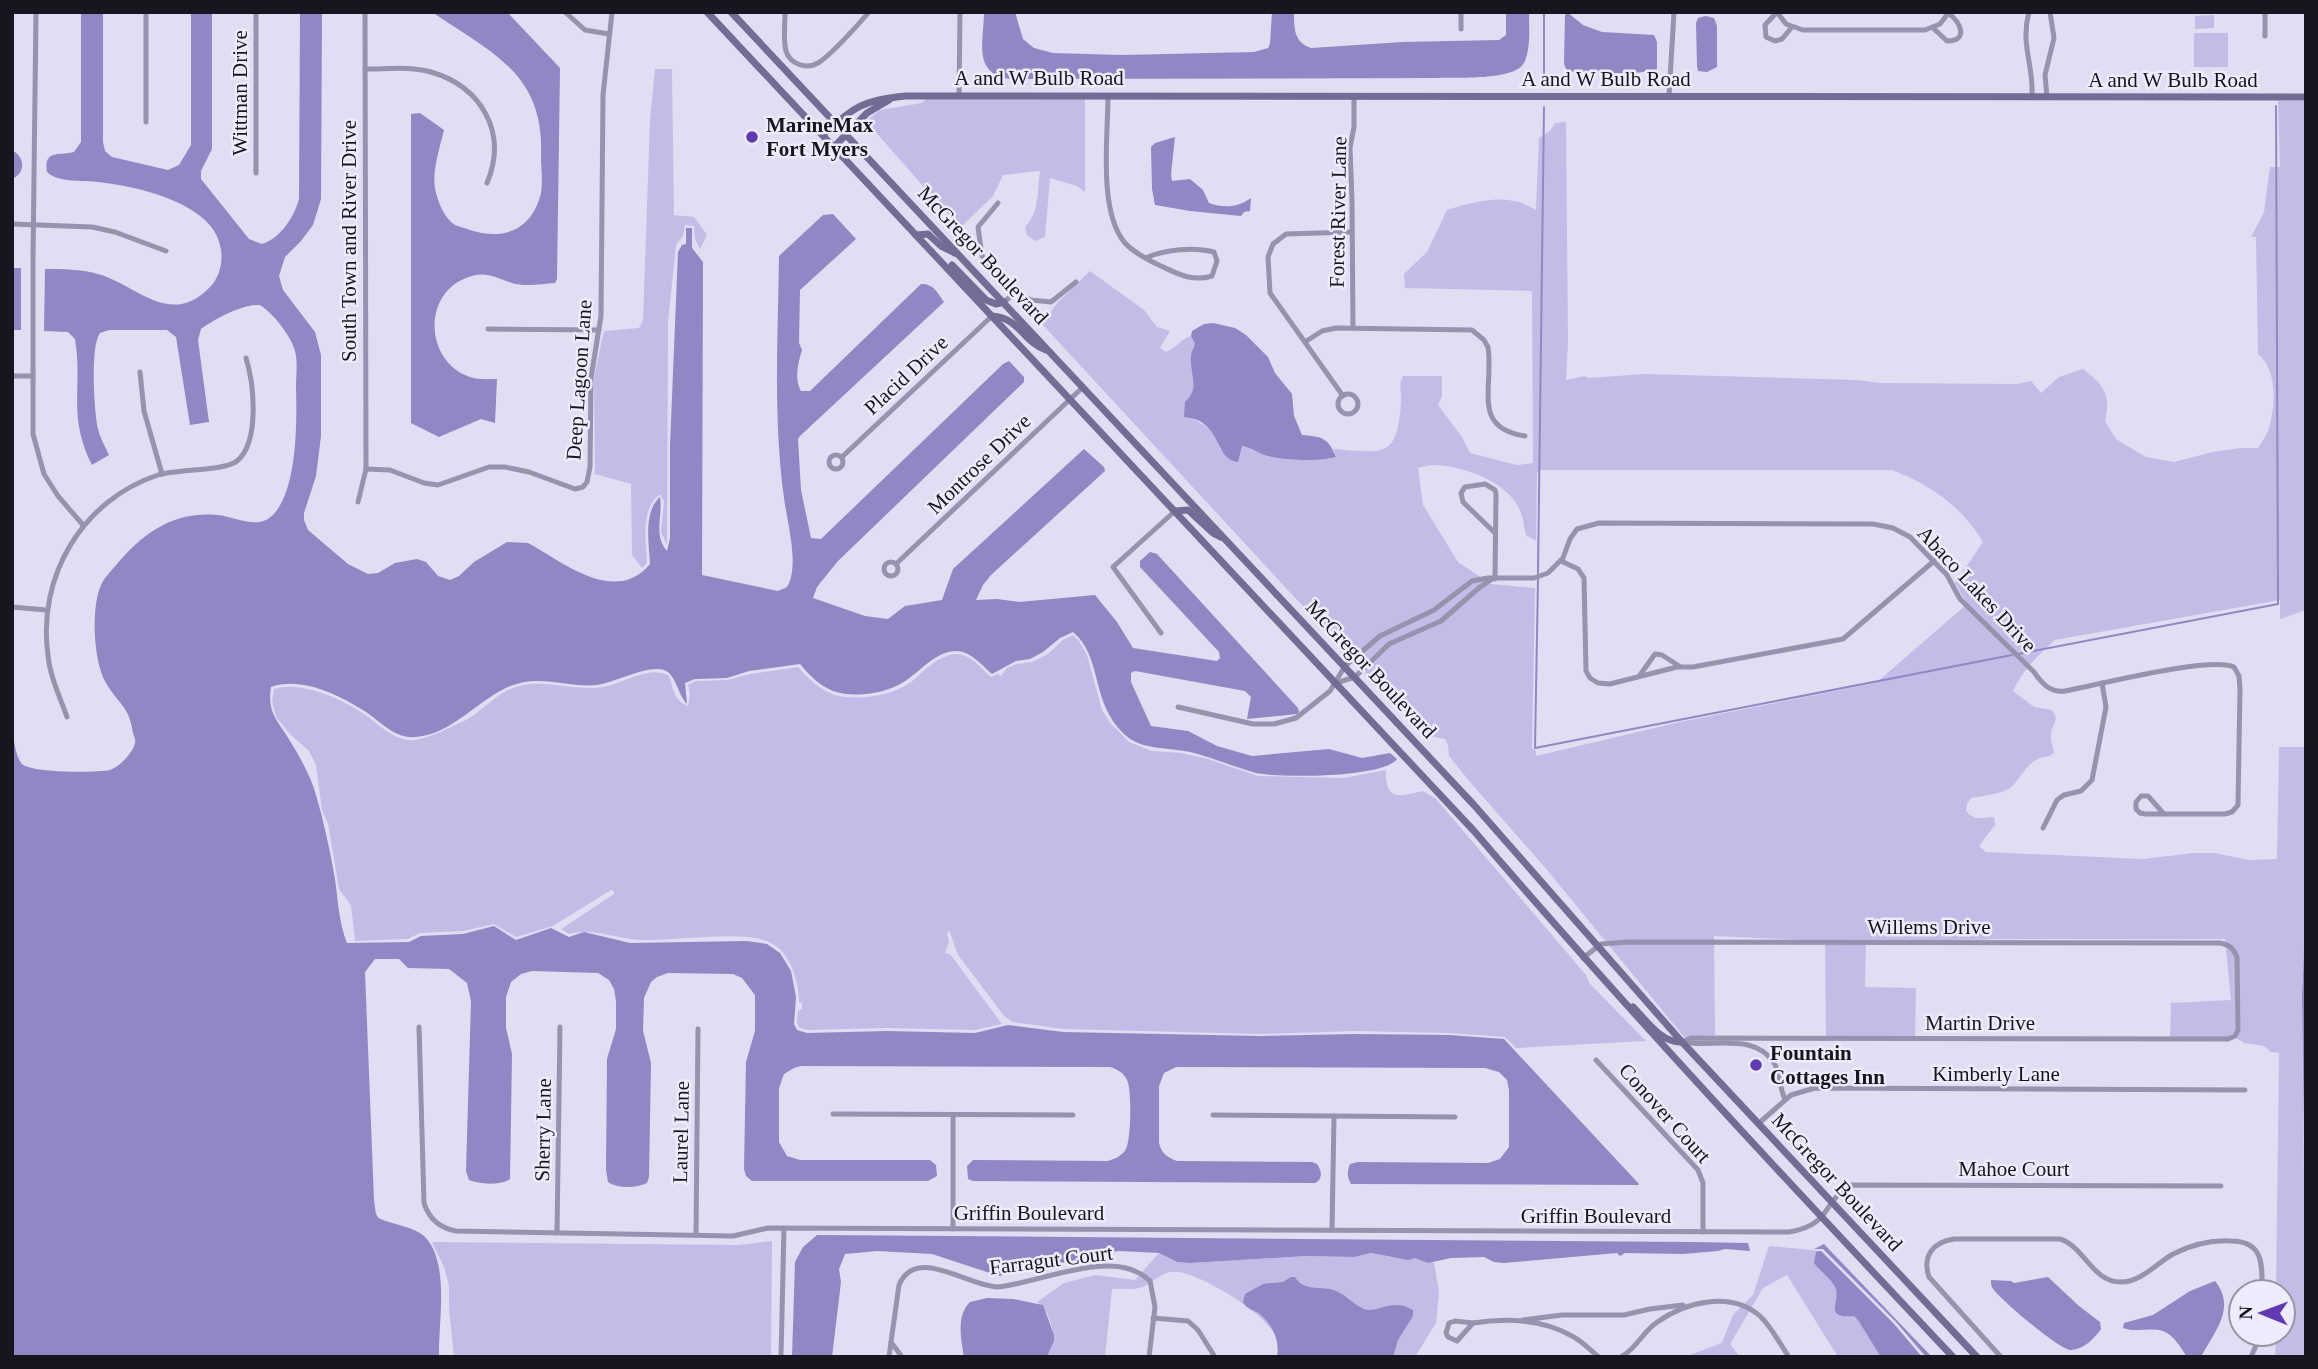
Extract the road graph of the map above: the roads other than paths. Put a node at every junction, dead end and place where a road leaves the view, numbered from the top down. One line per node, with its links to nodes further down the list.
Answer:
1 (36, 12): 42 (street)
2 (146, 12): 33 (street)
3 (256, 12): 38 (street, Wittman Drive)
4 (366, 12): 24 (street, South Town and River Drive)
5 (565, 12): 22 (street)
6 (612, 12): 22 (street, Deep Lagoon Lane)
7 (707, 12): 36 (main road, McGregor Boulevard)
8 (732, 12): 34 (main road, McGregor Boulevard)
9 (785, 12): 10 (street)
10 (869, 12)
11 (960, 12): 26 (street)
12 (1461, 12): 21 (street)
13 (1674, 12): 29 (street)
14 (1777, 12): 19 (street); 19 (street)
15 (2029, 12): 30 (street)
16 (2050, 12): 31 (street)
17 (2265, 12): 23 (street)
18 (1948, 13): 20 (street); 20 (street)
19 (1792, 27): 20 (street)
20 (1933, 28)
21 (1461, 29)
22 (609, 34): 55 (street, Deep Lagoon Lane)
23 (2265, 36)
24 (366, 69): 39 (street); 67 (street, South Town and River Drive)
25 (906, 96): 26 (main road, A and W Bulb Road); 34 (main road, A and W Bulb Road); 35 (main road, A and W Bulb Road)
26 (959, 96): 27 (main road, A and W Bulb Road)
27 (1108, 96): 28 (main road, A and W Bulb Road); 47 (street)
28 (1354, 96): 29 (main road, A and W Bulb Road); 43 (street, Forest River Lane)
29 (1669, 96): 30 (main road, A and W Bulb Road)
30 (2032, 97): 31 (main road, A and W Bulb Road)
31 (2047, 97): 32 (main road, A and W Bulb Road)
32 (2306, 97)
33 (146, 122)
34 (835, 123): 35 (main road, McGregor Boulevard); 36 (main road, A and W Bulb Road)
35 (846, 134): 37 (main road, A and W Bulb Road); 46 (main road, McGregor Boulevard)
36 (823, 135): 37 (main road, McGregor Boulevard)
37 (834, 146): 44 (main road, McGregor Boulevard)
38 (256, 173)
39 (487, 183)
40 (998, 203): 50 (street)
41 (12, 224): 42 (street)
42 (33, 224): 45 (street); 61 (street)
43 (1352, 232): 54 (street, Forest River Lane); 56 (street)
44 (916, 235): 46 (main road); 48 (main road, McGregor Boulevard)
45 (166, 251)
46 (958, 254): 51 (main road, McGregor Boulevard)
47 (1146, 258): 47 (street)
48 (942, 261): 51 (main road); 52 (main road, McGregor Boulevard)
49 (1076, 282): 50 (street)
50 (1016, 292): 51 (street)
51 (1004, 302): 57 (main road, McGregor Boulevard)
52 (992, 316): 57 (main road); 64 (main road, McGregor Boulevard); 66 (street, Placid Drive)
53 (488, 328): 55 (street)
54 (1353, 328): 56 (street); 65 (street)
55 (599, 330): 67 (street, Deep Lagoon Lane)
56 (1305, 342): 63 (street)
57 (1050, 352): 62 (main road, McGregor Boulevard)
58 (246, 358): 68 (street)
59 (140, 372): 68 (street)
60 (12, 376): 61 (street)
61 (33, 376): 71 (street)
62 (1083, 387): 64 (street, Montrose Drive); 73 (main road, McGregor Boulevard)
63 (1343, 396)
64 (1070, 399): 70 (main road, McGregor Boulevard); 76 (street, Montrose Drive)
65 (1525, 436)
66 (842, 457)
67 (366, 469): 69 (street)
68 (162, 474): 71 (street)
69 (358, 502)
70 (1175, 511): 73 (main road); 80 (street); 85 (main road, McGregor Boulevard)
71 (83, 525): 79 (street)
72 (1495, 533): 72 (street); 77 (street)
73 (1228, 541): 81 (main road, McGregor Boulevard)
74 (1561, 561): 75 (street, Abaco Lakes Drive); 77 (street); 83 (street)
75 (1934, 561): 82 (street); 86 (street, Abaco Lakes Drive)
76 (896, 564)
77 (1495, 579): 81 (street); 84 (street)
78 (12, 607): 79 (street)
79 (46, 610): 88 (street)
80 (1161, 633)
81 (1345, 666): 84 (main road, McGregor Boulevard); 85 (street)
82 (1681, 667): 83 (street); 83 (street)
83 (1639, 676)
84 (1355, 677): 85 (street); 91 (main road, McGregor Boulevard)
85 (1336, 683): 87 (street); 92 (main road, McGregor Boulevard)
86 (2102, 683): 89 (street, Abaco Lakes Drive); 90 (street)
87 (1178, 707)
88 (66, 717)
89 (2164, 814): 89 (street, Abaco Lakes Drive)
90 (2043, 828)
91 (1596, 946): 92 (street); 93 (street, Willems Drive); 98 (main road, McGregor Boulevard)
92 (1583, 958): 94 (main road, McGregor Boulevard)
93 (2238, 994): 98 (street, Martin Drive)
94 (1616, 995): 98 (main road); 111 (main road, McGregor Boulevard)
95 (419, 1027): 116 (street, Griffin Boulevard)
96 (560, 1027): 116 (street, Sherry Lane)
97 (698, 1029): 117 (street, Laurel Lane)
98 (1682, 1042): 101 (street); 108 (main road, McGregor Boulevard)
99 (1595, 1060): 115 (street, Conover Court)
100 (2245, 1090): 101 (street, Kimberly Lane)
101 (1785, 1100): 108 (street, Kimberly Lane)
102 (833, 1114): 103 (street)
103 (953, 1115): 104 (street); 113 (street)
104 (1073, 1115)
105 (1213, 1115): 106 (street)
106 (1334, 1116): 107 (street); 114 (street)
107 (1455, 1117)
108 (1758, 1124): 110 (main road, McGregor Boulevard)
109 (2221, 1186): 110 (street, Mahoe Court)
110 (1832, 1202): 111 (street, Mahoe Court); 133 (main road, McGregor Boulevard)
111 (1823, 1218): 115 (street, Griffin Boulevard); 132 (main road, McGregor Boulevard)
112 (784, 1228): 113 (street, Griffin Boulevard); 117 (street, Griffin Boulevard); 124 (street)
113 (953, 1229): 114 (street, Griffin Boulevard)
114 (1332, 1230): 115 (street, Griffin Boulevard)
115 (1703, 1232)
116 (557, 1233): 117 (street, Griffin Boulevard)
117 (696, 1235)
118 (2262, 1278): 134 (street)
119 (1686, 1305): 121 (street); 130 (street); 131 (street)
120 (1153, 1318): 123 (street, Farragut Court); 127 (street); 128 (street)
121 (1523, 1320): 122 (street); 129 (street)
122 (1473, 1323): 122 (street)
123 (891, 1342): 125 (street, Farragut Court); 126 (street)
124 (780, 1357)
125 (889, 1357)
126 (902, 1357)
127 (1149, 1357)
128 (1215, 1357)
129 (1599, 1357)
130 (1621, 1357)
131 (1789, 1357)
132 (1953, 1357)
133 (1977, 1357)
134 (2001, 1357)

